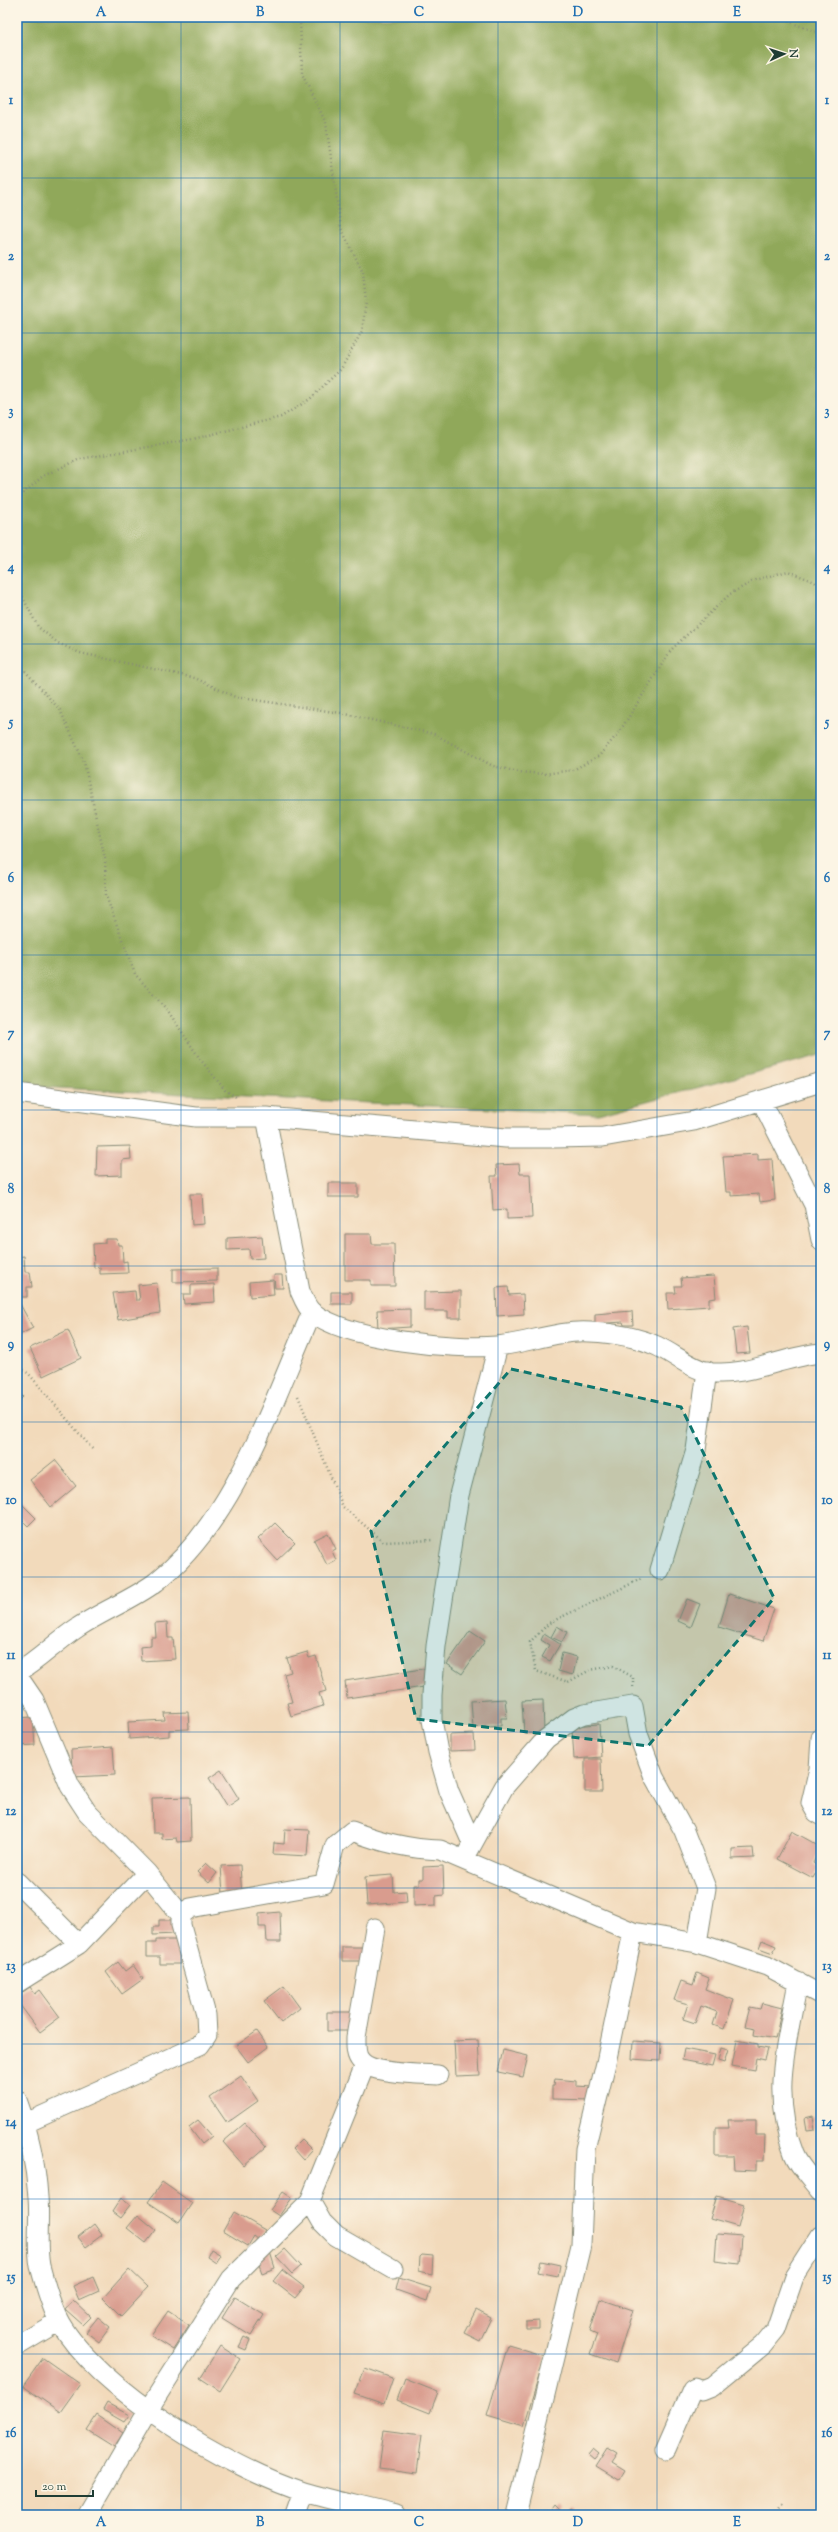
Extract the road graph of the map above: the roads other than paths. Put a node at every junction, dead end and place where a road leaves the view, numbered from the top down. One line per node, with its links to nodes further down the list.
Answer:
1 (821, 1082): 3 (street)
2 (17, 1092): 4 (street)
3 (761, 1100): 4 (street); 5 (street)
4 (266, 1117): 6 (street)
5 (821, 1240)
6 (312, 1312): 7 (street); 11 (street)
7 (498, 1346): 9 (street); 14 (street)
8 (821, 1353): 9 (street)
9 (707, 1371): 10 (street)
10 (660, 1570)
11 (17, 1674): 15 (street)
12 (821, 1738): 13 (street)
13 (821, 1815)
14 (468, 1851): 17 (street); 19 (street); 20 (street)
15 (147, 1873): 17 (street); 21 (street)
16 (17, 1882): 21 (street)
17 (181, 1915): 28 (street)
18 (375, 1928): 25 (street)
19 (633, 1932): 20 (street); 41 (street)
20 (697, 1943): 22 (street)
21 (79, 1944): 23 (street)
22 (798, 1982): 24 (street); 29 (street)
23 (17, 1983)
24 (821, 1995)
25 (365, 2065): 26 (street); 30 (street)
26 (438, 2075)
27 (17, 2100): 28 (street)
28 (26, 2123): 33 (street)
29 (821, 2191)
30 (310, 2202): 32 (street); 35 (street)
31 (821, 2235): 36 (street)
32 (393, 2269)
33 (59, 2321): 34 (street); 35 (street)
34 (17, 2346)
35 (148, 2410): 37 (street); 38 (street)
36 (666, 2449)
37 (304, 2492): 39 (street); 40 (street)
38 (87, 2515)
39 (295, 2515)
40 (395, 2515)
41 (516, 2515)

